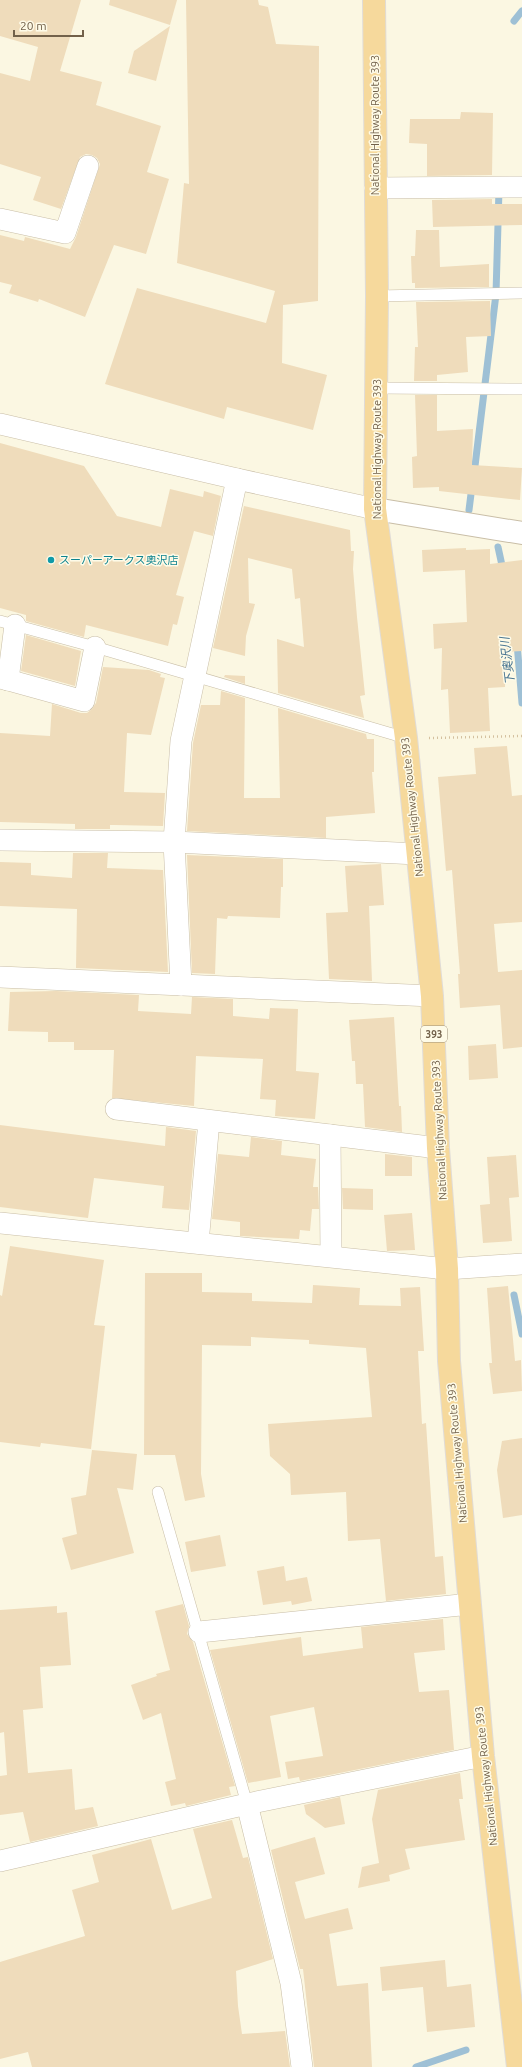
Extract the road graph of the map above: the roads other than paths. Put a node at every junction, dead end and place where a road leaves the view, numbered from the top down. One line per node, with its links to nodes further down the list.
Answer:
1 (374, 0): 4 (highway, National Highway Route 393 / 393)
2 (88, 166): 5 (street)
3 (522, 187): 4 (street)
4 (375, 188): 7 (highway, National Highway Route 393 / 393)
5 (0, 219)
6 (522, 293): 7 (lane)
7 (377, 296): 8 (highway, National Highway Route 393 / 393)
8 (376, 388): 9 (lane); 12 (highway, National Highway Route 393 / 393)
9 (522, 389)
10 (0, 424): 11 (street)
11 (237, 479): 12 (street); 16 (street)
12 (375, 509): 13 (street); 18 (highway, National Highway Route 393 / 393)
13 (522, 533)
14 (7, 623): 15 (lane); 17 (street)
15 (95, 647): 16 (lane); 17 (street)
16 (195, 678): 18 (lane); 20 (street)
17 (4, 679)
18 (406, 738): 21 (highway, National Highway Route 393 / 393)
19 (0, 840): 20 (street)
20 (174, 842): 21 (street); 23 (street)
21 (417, 854): 24 (highway, National Highway Route 393 / 393)
22 (0, 977): 23 (street)
23 (181, 985): 24 (street)
24 (432, 996): 28 (highway, National Highway Route 393 / 393)
25 (116, 1109): 26 (street)
26 (210, 1121): 27 (street); 30 (street)
27 (330, 1135): 28 (street); 31 (street)
28 (438, 1148): 33 (highway, National Highway Route 393 / 393)
29 (0, 1223): 30 (street)
30 (198, 1243): 31 (street)
31 (331, 1256): 33 (street)
32 (522, 1264): 33 (street)
33 (448, 1269): 35 (highway, National Highway Route 393 / 393)
34 (158, 1492): 36 (lane)
35 (470, 1604): 36 (street); 37 (highway, National Highway Route 393 / 393)
36 (199, 1632): 38 (lane)
37 (483, 1756): 38 (street); 40 (highway, National Highway Route 393 / 393)
38 (247, 1804): 39 (street); 41 (street)
39 (0, 1861)
40 (517, 1996): 42 (highway, National Highway Route 393 / 393)
41 (302, 2067)
42 (518, 2067)

